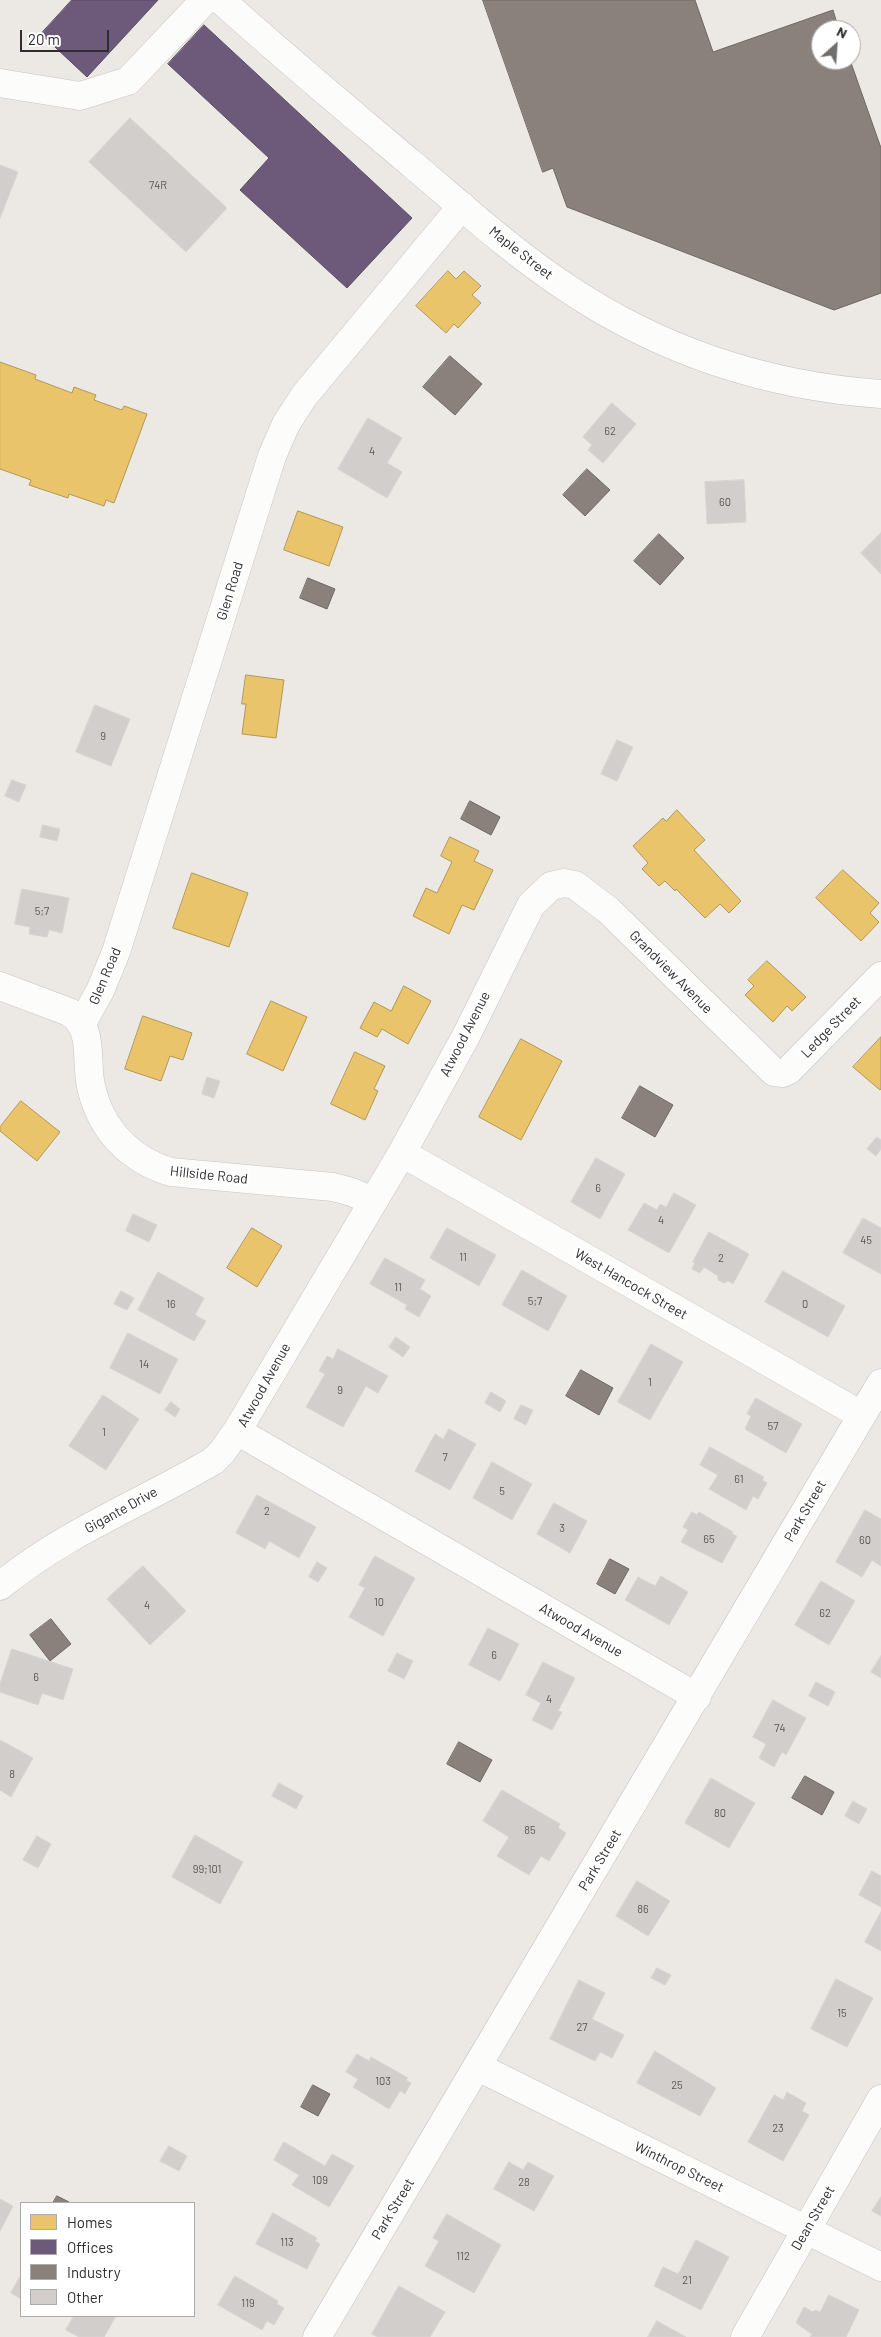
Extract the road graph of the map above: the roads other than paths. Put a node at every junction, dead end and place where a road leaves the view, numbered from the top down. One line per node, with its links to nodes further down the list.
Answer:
1 (205, 0): 3 (street)
2 (221, 0): 4 (street, Maple Street)
3 (0, 83)
4 (462, 206): 5 (street, Maple Street); 9 (street, Glen Road)
5 (881, 394)
6 (556, 884): 10 (street, Grandview Avenue); 11 (street, Atwood Avenue)
7 (881, 976): 10 (street, Ledge Street)
8 (0, 986): 9 (street)
9 (82, 1023): 12 (street, Hillside Road)
10 (778, 1072)
11 (402, 1153): 12 (street, Atwood Avenue); 14 (street, West Hancock Street)
12 (372, 1201): 15 (street, Atwood Avenue)
13 (881, 1383): 14 (street, Park Street)
14 (861, 1415): 17 (street, Park Street)
15 (237, 1431): 16 (street, Gigante Drive); 17 (street, Atwood Avenue)
16 (0, 1586)
17 (697, 1697): 18 (street, Park Street)
18 (478, 2066): 20 (street, Winthrop Street); 22 (street, Park Street)
19 (881, 2099): 20 (street, Dean Street)
20 (806, 2230): 21 (street, Winthrop Street); 23 (street, Dean Street)
21 (881, 2267)
22 (318, 2337)
23 (745, 2337)

